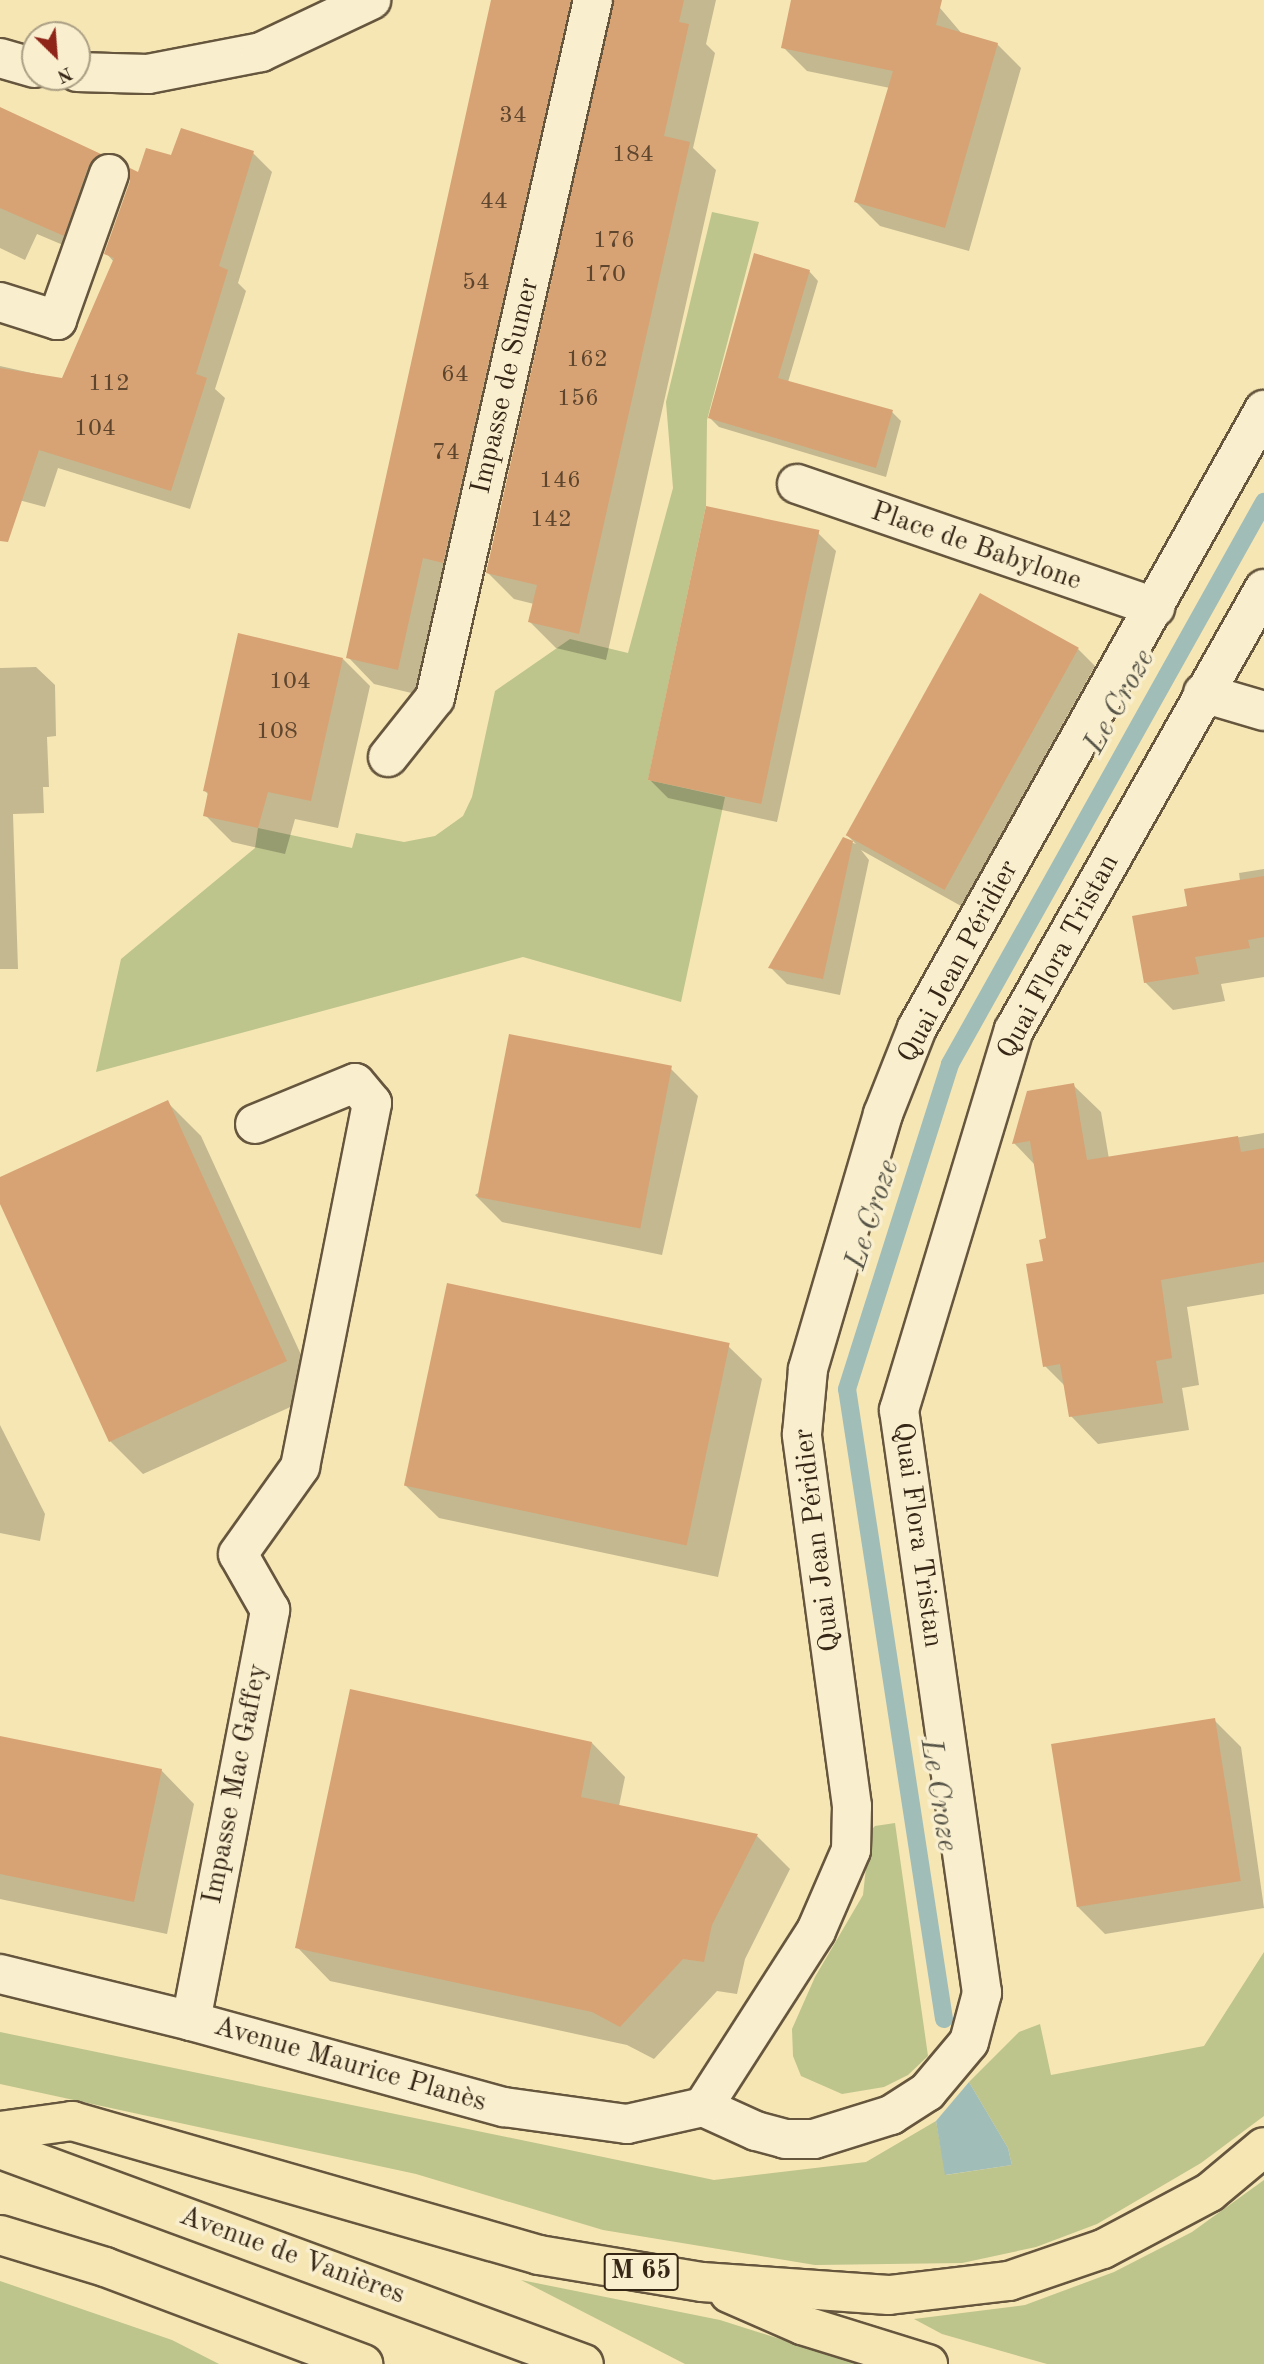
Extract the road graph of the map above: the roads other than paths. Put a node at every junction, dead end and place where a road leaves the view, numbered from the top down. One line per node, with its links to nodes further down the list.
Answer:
1 (372, 0): 5 (street)
2 (593, 0): 14 (street, Impasse de Sumer)
3 (0, 58): 4 (street)
4 (21, 64)
5 (91, 72)
6 (109, 174): 7 (street)
7 (0, 302)
8 (1264, 411): 11 (street, Quai Jean Péridier)
9 (797, 484): 11 (street, Place de Babylone)
10 (1264, 589): 12 (street, Quai Flora Tristan)
11 (1155, 607): 18 (street, Quai Jean Péridier)
12 (1203, 693): 13 (street); 18 (street, Quai Flora Tristan)
13 (1264, 711)
14 (387, 757)
15 (256, 1124): 17 (street, Impasse Mac Gaffey)
16 (0, 1974): 17 (street, Avenue Maurice Planès)
17 (191, 2021): 18 (street, Avenue Maurice Planès)
18 (703, 2106)
19 (0, 2130): 23 (main road, M 65)
20 (1264, 2147): 23 (main road, M 65)
21 (0, 2149): 27 (main road, Avenue de Vanières)
22 (0, 2235): 24 (main road)
23 (702, 2282): 28 (main road, M 65)
24 (281, 2330): 25 (main road); 26 (main road)
25 (336, 2364)
26 (363, 2364)
27 (584, 2364)
28 (928, 2364)

